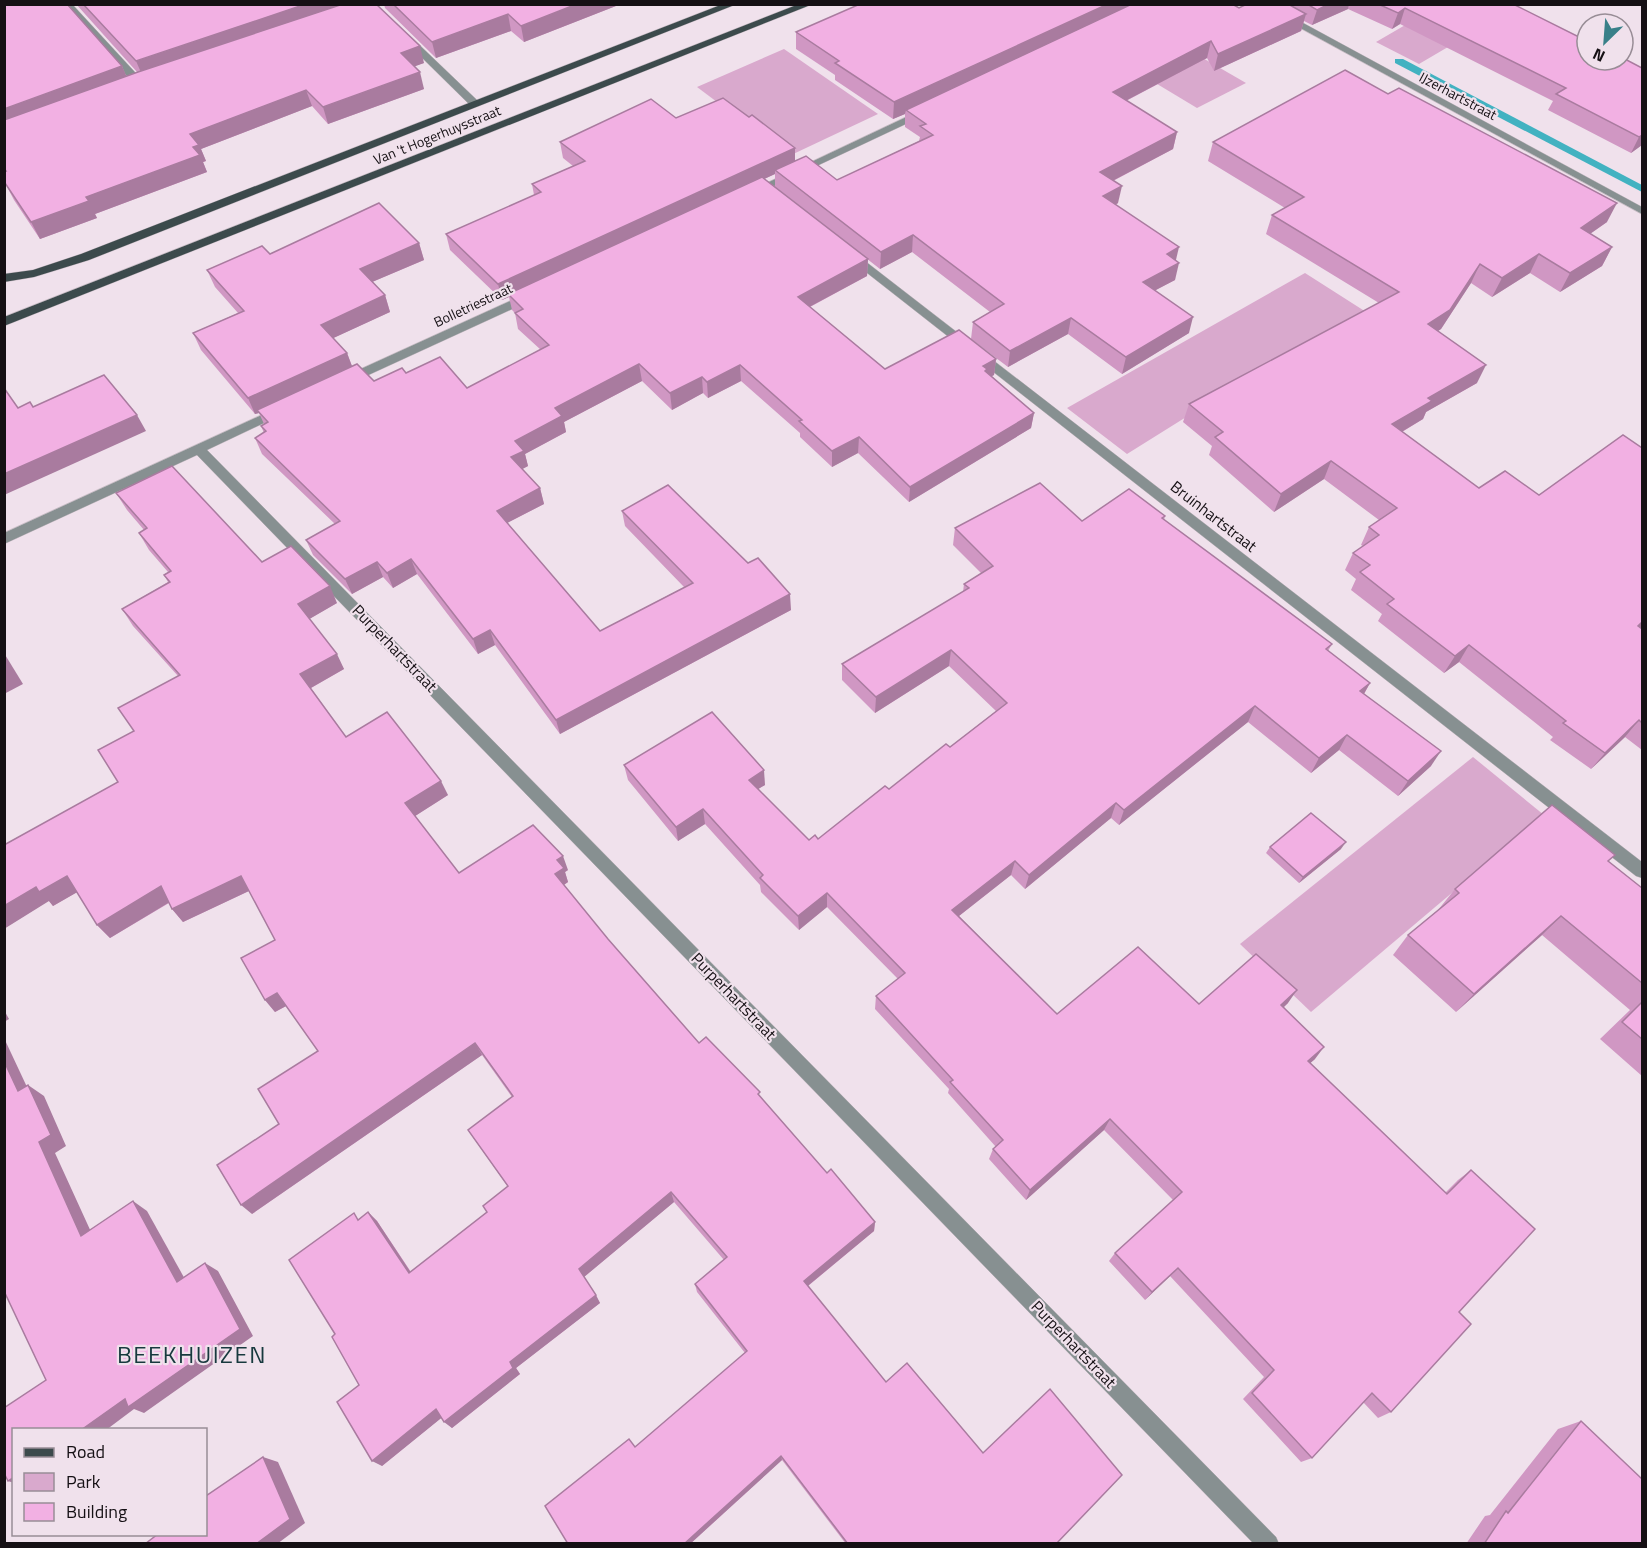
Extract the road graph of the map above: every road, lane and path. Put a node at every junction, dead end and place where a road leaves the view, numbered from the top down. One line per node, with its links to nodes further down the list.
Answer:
1 (66, 4): 6 (street)
2 (733, 4): 7 (main road, Van 't Hogerhuysstraat)
3 (809, 4): 14 (main road, Van 't Hogerhuysstraat)
4 (1260, 4): 10 (street, IJzerhartstraat)
5 (400, 31): 7 (street)
6 (152, 80)
7 (475, 104): 12 (main road, Van 't Hogerhuysstraat)
8 (934, 107): 9 (street)
9 (743, 197)
10 (1642, 212)
11 (840, 246): 21 (street, Bruinhartstraat)
12 (4, 278)
13 (537, 292): 17 (street, Bolletriestraat)
14 (76, 294): 15 (main road, Van 't Hogerhuysstraat); 16 (main road, Van 't Hogerhuysstraat)
15 (4, 312)
16 (4, 322)
17 (341, 383)
18 (286, 408): 19 (street)
19 (199, 448): 20 (street); 22 (street, Purperhartstraat)
20 (4, 539)
21 (1642, 871)
22 (1269, 1544)

